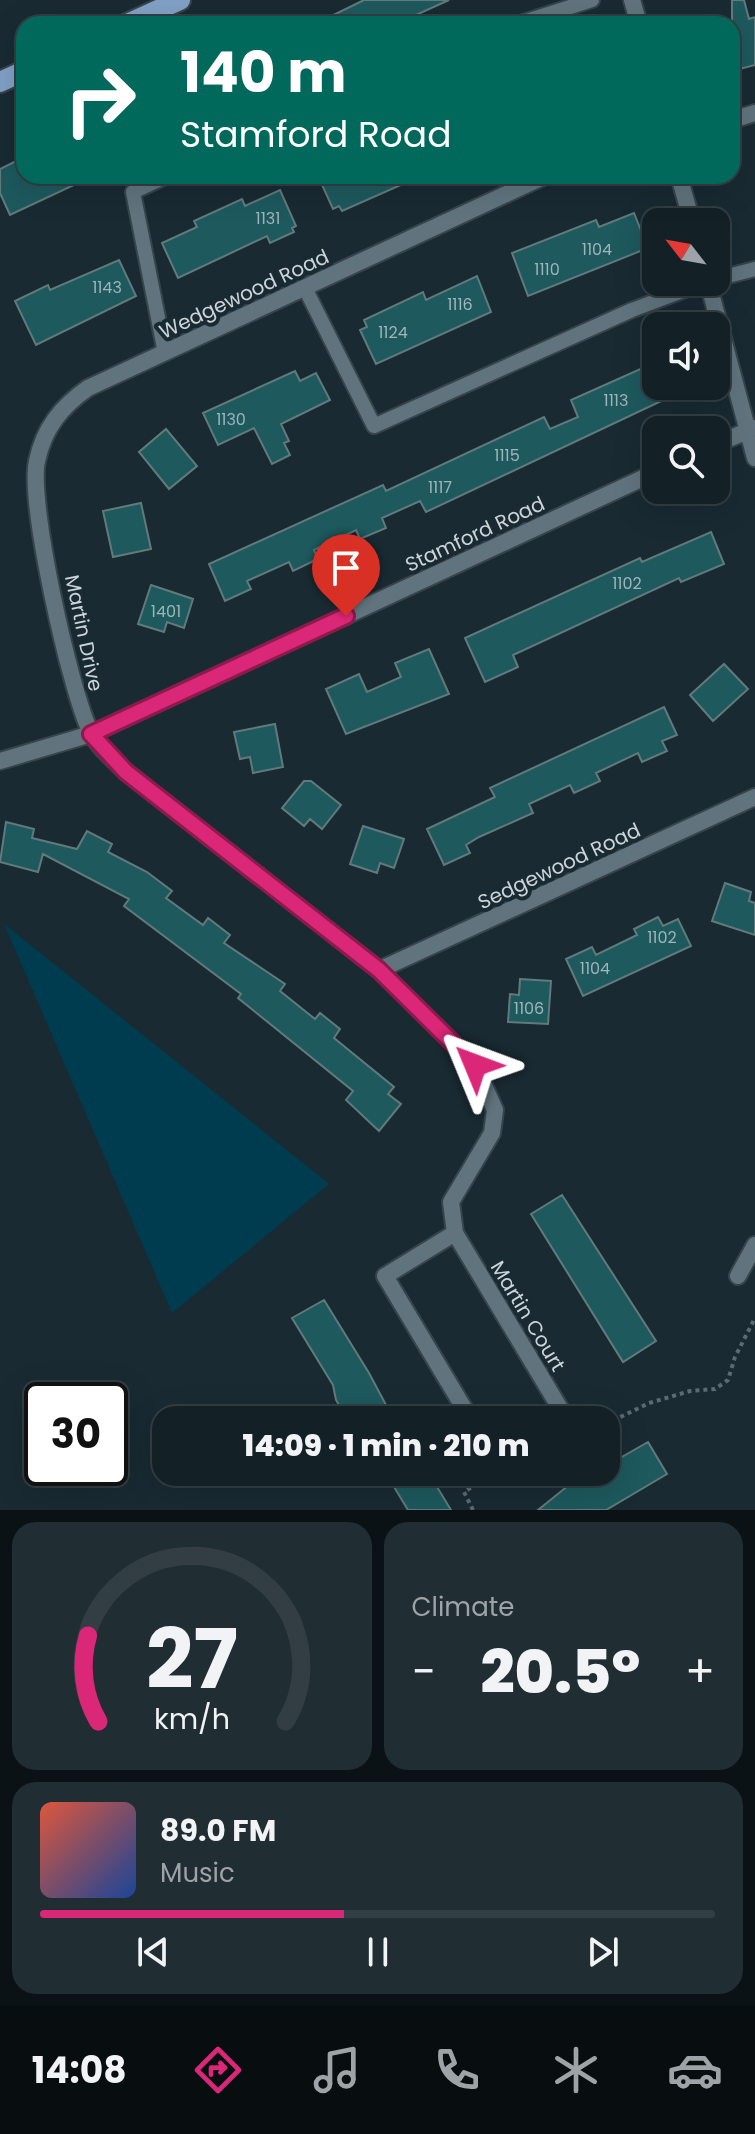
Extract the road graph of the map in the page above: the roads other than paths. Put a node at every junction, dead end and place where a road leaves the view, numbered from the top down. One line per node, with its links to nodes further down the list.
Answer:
1 (180, 0): 3 (main road)
2 (592, 0): 4 (lane)
3 (145, 16)
4 (542, 16)
5 (150, 184): 14 (lane)
6 (528, 184): 11 (street, Wedgewood Road)
7 (681, 184): 8 (street)
8 (688, 208)
9 (755, 269): 10 (lane)
10 (730, 275)
11 (305, 288): 12 (lane); 14 (street, Wedgewood Road)
12 (670, 296)
13 (711, 296): 15 (street)
14 (165, 353): 19 (street, Wedgewood Road)
15 (751, 429): 16 (street); 17 (street)
16 (730, 438)
17 (755, 458)
18 (642, 478): 20 (street, Stamford Road)
19 (37, 510): 20 (street, Martin Drive)
20 (91, 734): 21 (street, Stamford Road); 23 (street, Martin Drive)
21 (0, 761)
22 (755, 797): 23 (street, Sedgewood Road)
23 (379, 970): 24 (street, Martin Drive)
24 (455, 1233): 27 (street); 28 (street, Martin Court)
25 (755, 1245): 26 (street)
26 (738, 1276)
27 (463, 1406)
28 (559, 1406)

